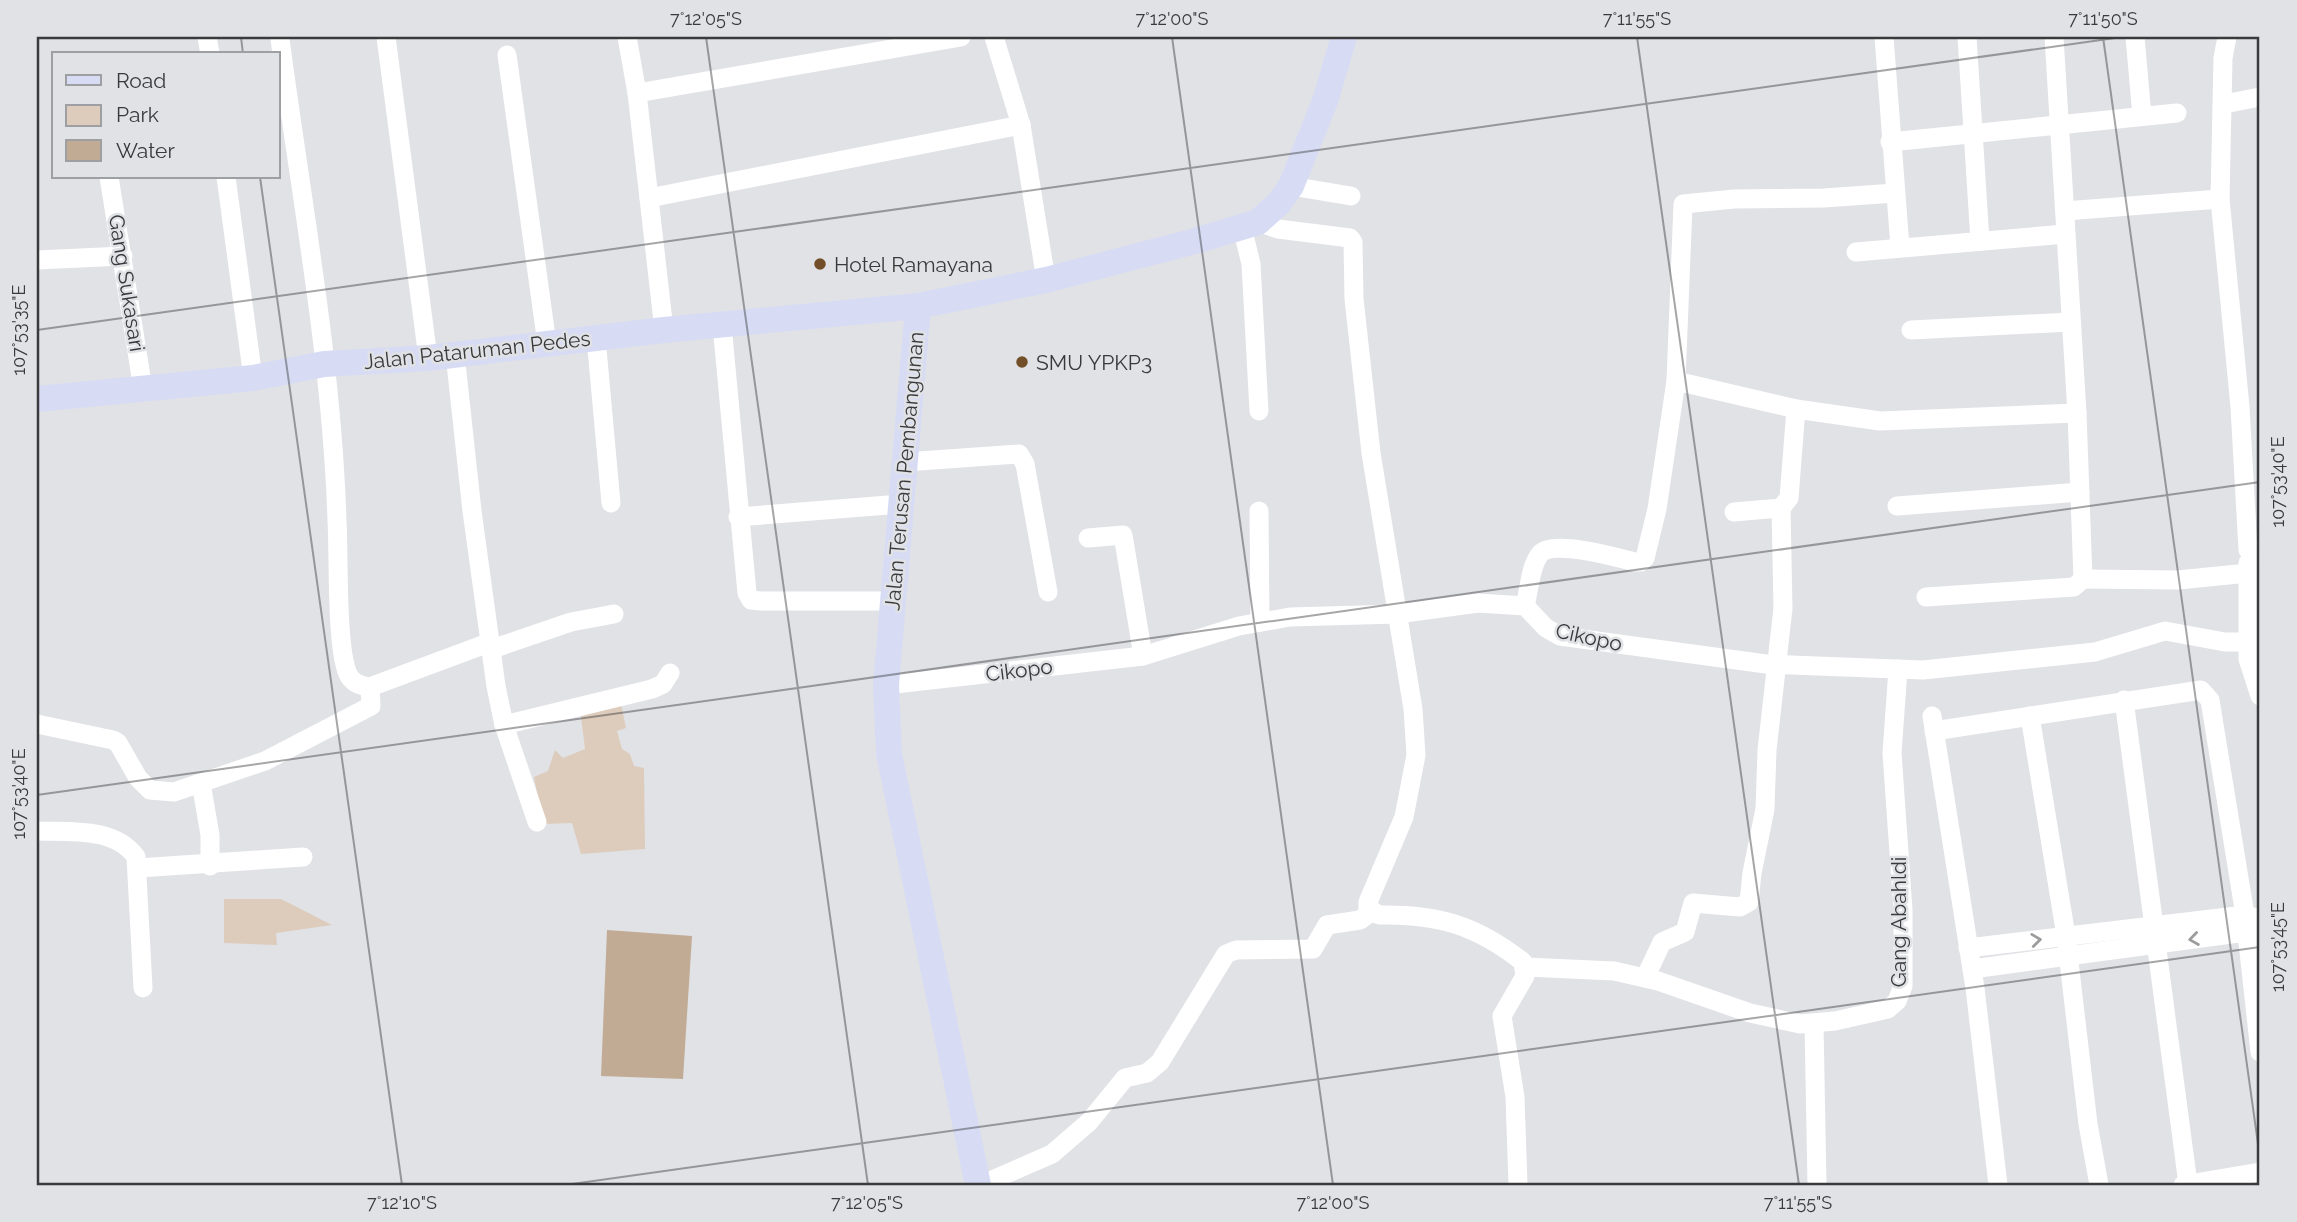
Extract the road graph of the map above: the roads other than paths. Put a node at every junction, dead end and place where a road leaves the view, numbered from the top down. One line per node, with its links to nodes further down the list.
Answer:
1 (386, 37): 46 (street)
2 (627, 37): 13 (street)
3 (961, 37): 13 (street)
4 (994, 37): 19 (street)
5 (1344, 37): 24 (street, Jalan Terusan Pembangunan)
6 (1884, 37): 21 (street)
7 (1967, 37): 20 (street)
8 (2054, 37): 18 (street)
9 (2136, 37): 17 (street)
10 (2227, 37): 15 (street)
11 (280, 39): 47 (street)
12 (507, 55): 44 (street)
13 (637, 93): 27 (street)
14 (2260, 97): 15 (street)
15 (2224, 104): 28 (street)
16 (2178, 113): 17 (street)
17 (2142, 116): 18 (street)
18 (2061, 124): 20 (street); 29 (street)
19 (1021, 125): 27 (street); 37 (street)
20 (1975, 135): 21 (street); 32 (street)
21 (1890, 142): 25 (street)
22 (109, 178): 35 (street, Gang Sukasari)
23 (226, 178): 48 (street)
24 (1292, 186): 26 (street); 30 (street, Jalan Terusan Pembangunan)
25 (1895, 193): 33 (street); 49 (street)
26 (1351, 196)
27 (649, 198): 41 (street)
28 (2220, 199): 29 (street); 65 (street)
29 (2065, 211): 31 (street)
30 (1250, 224): 37 (street, Jalan Terusan Pembangunan); 53 (street); 73 (street)
31 (2065, 234): 32 (street); 39 (street)
32 (1980, 241): 33 (street)
33 (1900, 247): 34 (street)
34 (1856, 252)
35 (123, 256): 36 (street); 50 (street, Gang Sukasari)
36 (37, 260)
37 (1046, 280): 38 (street, Jalan Terusan Pembangunan)
38 (918, 306): 40 (street, Jalan Pataruman Pedes); 55 (street, Jalan Terusan Pembangunan)
39 (2071, 322): 42 (street); 54 (street)
40 (722, 325): 41 (street, Jalan Pataruman Pedes); 63 (street)
41 (664, 330): 43 (street, Jalan Pataruman Pedes)
42 (1911, 330)
43 (596, 338): 44 (street, Jalan Pataruman Pedes); 57 (street)
44 (548, 344): 45 (street, Jalan Pataruman Pedes)
45 (455, 354): 46 (street, Jalan Pataruman Pedes); 76 (street)
46 (428, 358): 47 (street, Jalan Pataruman Pedes)
47 (324, 364): 48 (street, Jalan Pataruman Pedes); 82 (street)
48 (253, 378): 50 (street, Jalan Pataruman Pedes)
49 (1675, 381): 52 (street); 71 (street)
50 (143, 389): 51 (street, Jalan Pataruman Pedes)
51 (37, 399)
52 (1796, 409): 54 (street); 60 (street)
53 (1259, 411)
54 (2077, 413): 56 (street)
55 (905, 462): 58 (street, Jalan Terusan Pembangunan); 68 (street)
56 (2080, 492): 59 (street); 67 (street)
57 (611, 503)
58 (901, 504): 63 (street); 70 (street, Jalan Terusan Pembangunan)
59 (1898, 506)
60 (1780, 508): 62 (street); 78 (street)
61 (1259, 511): 74 (street)
62 (1734, 512)
63 (738, 517): 70 (street)
64 (1088, 538): 77 (street)
65 (2254, 550): 66 (street)
66 (2248, 573): 67 (street); 75 (street)
67 (2084, 579): 69 (street)
68 (1048, 592)
69 (1926, 597)
70 (893, 601): 81 (street, Jalan Terusan Pembangunan)
71 (1525, 606): 73 (street, Cikopo); 78 (street, Cikopo)
72 (614, 614): 76 (street)
73 (1397, 614): 74 (street, Cikopo); 94 (street)
74 (1260, 622): 77 (street, Cikopo)
75 (2254, 642): 79 (street, Cikopo); 83 (street)
76 (491, 646): 82 (street); 87 (street)
77 (1143, 656): 81 (street, Cikopo)
78 (1775, 664): 79 (street, Cikopo); 101 (street)
79 (1898, 669): 103 (street, Gang Abahldi)
80 (670, 673): 87 (street)
81 (886, 685): 106 (street, Jalan Terusan Pembangunan)
82 (370, 687): 88 (street)
83 (2260, 696)
84 (2124, 700): 85 (street); 95 (street); 96 (street)
85 (2030, 716): 97 (street); 98 (street)
86 (37, 724): 88 (street)
87 (504, 725): 89 (street)
88 (201, 783): 92 (street)
89 (537, 822)
90 (37, 831): 93 (street)
91 (303, 857): 92 (street)
92 (210, 866): 93 (street)
93 (138, 868): 102 (street)
94 (1371, 912): 99 (street); 106 (street)
95 (2253, 923): 96 (street); 104 (street)
96 (2156, 935): 97 (street); 111 (street)
97 (2067, 946): 98 (street, one-way to 97); 100 (street); 110 (street)
98 (1968, 948): 100 (street)
99 (1526, 967): 101 (street, Gang Abahldi); 107 (street)
100 (1972, 969): 109 (street)
101 (1645, 978): 103 (street, Gang Abahldi)
102 (143, 988)
103 (1814, 1024): 108 (street)
104 (2260, 1052)
105 (2260, 1172): 111 (street)
106 (980, 1185)
107 (1517, 1185)
108 (1817, 1185)
109 (1998, 1185)
110 (2099, 1185)
111 (2185, 1185)

